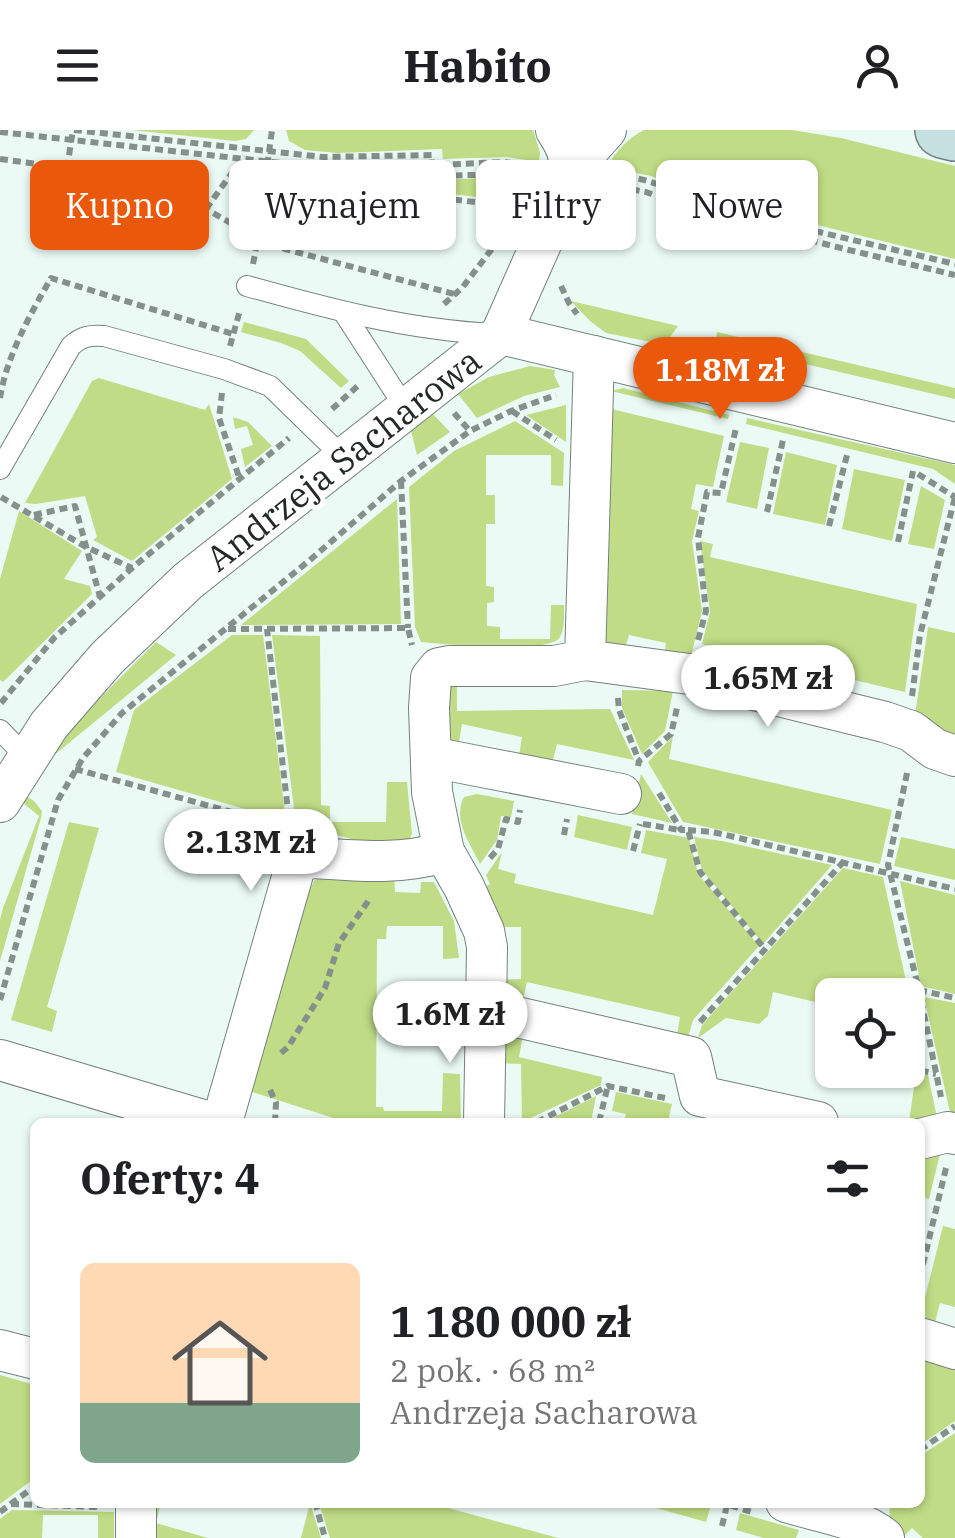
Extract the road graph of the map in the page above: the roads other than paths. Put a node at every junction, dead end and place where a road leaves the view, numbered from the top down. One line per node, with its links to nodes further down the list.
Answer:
1 (556, 130): 5 (street)
2 (606, 130): 6 (street)
3 (943, 130): 4 (main road)
4 (955, 133)
5 (562, 160)
6 (576, 160)
7 (530, 250): 10 (street)
8 (246, 286): 9 (lane)
9 (344, 314): 10 (lane); 12 (lane)
10 (501, 334): 11 (street, Andrzeja Sacharowa); 12 (street, Andrzeja Sacharowa)
11 (584, 354): 13 (street, Andrzeja Sacharowa); 16 (street)
12 (406, 410): 14 (street, Andrzeja Sacharowa)
13 (955, 443)
14 (344, 458): 15 (lane); 20 (street, Andrzeja Sacharowa)
15 (0, 469)
16 (586, 660): 18 (street); 19 (street)
17 (0, 730): 20 (lane)
18 (430, 756): 21 (street); 23 (street)
19 (955, 756)
20 (28, 759): 22 (street, Andrzeja Sacharowa)
21 (638, 800)
22 (0, 802)
23 (454, 869): 24 (street); 28 (street)
24 (487, 998): 29 (street); 30 (street)
25 (0, 1060): 26 (street)
26 (136, 1112): 27 (street)
27 (180, 1118)
28 (223, 1118)
29 (484, 1118)
30 (800, 1118)
31 (925, 1339): 32 (street)
32 (955, 1348)
33 (0, 1350): 34 (street)
34 (30, 1358)
35 (120, 1508): 38 (street)
36 (812, 1508): 37 (street)
37 (877, 1523)
38 (136, 1538)

